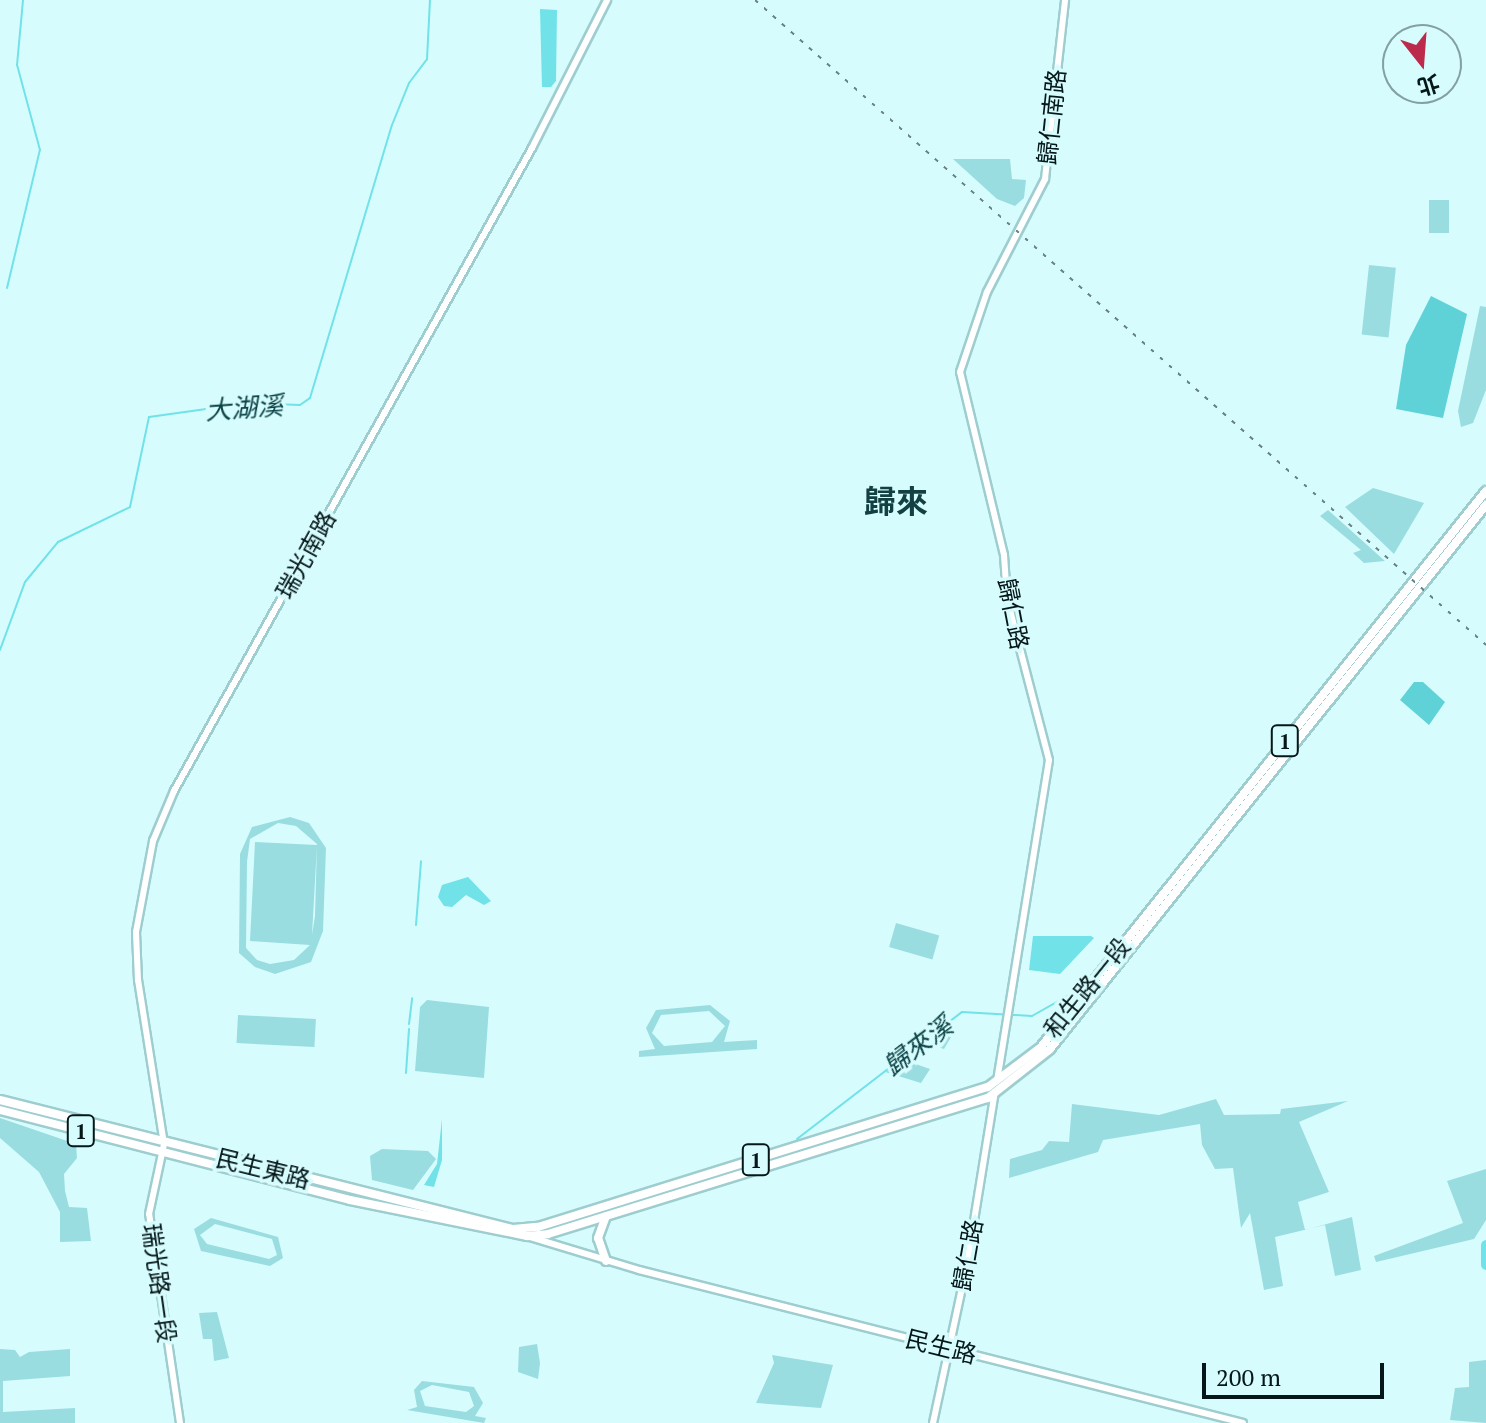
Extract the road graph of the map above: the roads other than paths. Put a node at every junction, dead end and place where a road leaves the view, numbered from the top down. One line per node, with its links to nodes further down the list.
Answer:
1 (607, 0): 11 (street, 瑞光南路)
2 (1065, 0): 3 (street, 歸仁南路)
3 (1018, 228): 7 (street, 歸仁路)
4 (1486, 491): 6 (main road, 和生路一段 / 1)
5 (1486, 505): 6 (main road, 和生路一段 / 1)
6 (1086, 997): 7 (main road, 和生路一段 / 1); 8 (main road, 和生路一段 / 1)
7 (997, 1082): 8 (street, 歸仁路); 13 (main road, 和生路一段 / 1)
8 (994, 1094): 12 (main road, 和生路一段 / 1); 17 (street, 歸仁路)
9 (0, 1100): 11 (main road, 民生東路 / 1)
10 (0, 1110): 11 (main road, 民生東路 / 1)
11 (163, 1148): 13 (main road, 民生東路 / 1); 14 (main road, 民生東路 / 1); 18 (street, 瑞光路一段)
12 (606, 1216): 14 (main road, 和生路一段 / 1); 15 (main road)
13 (513, 1229): 14 (street, 民生東路)
14 (527, 1236): 15 (street, 民生東路)
15 (606, 1261): 16 (street, 民生東路)
16 (639, 1270): 17 (street, 民生路)
17 (951, 1350): 19 (street, 歸仁路); 20 (street, 民生路)
18 (180, 1423)
19 (933, 1423)
20 (1243, 1423)

